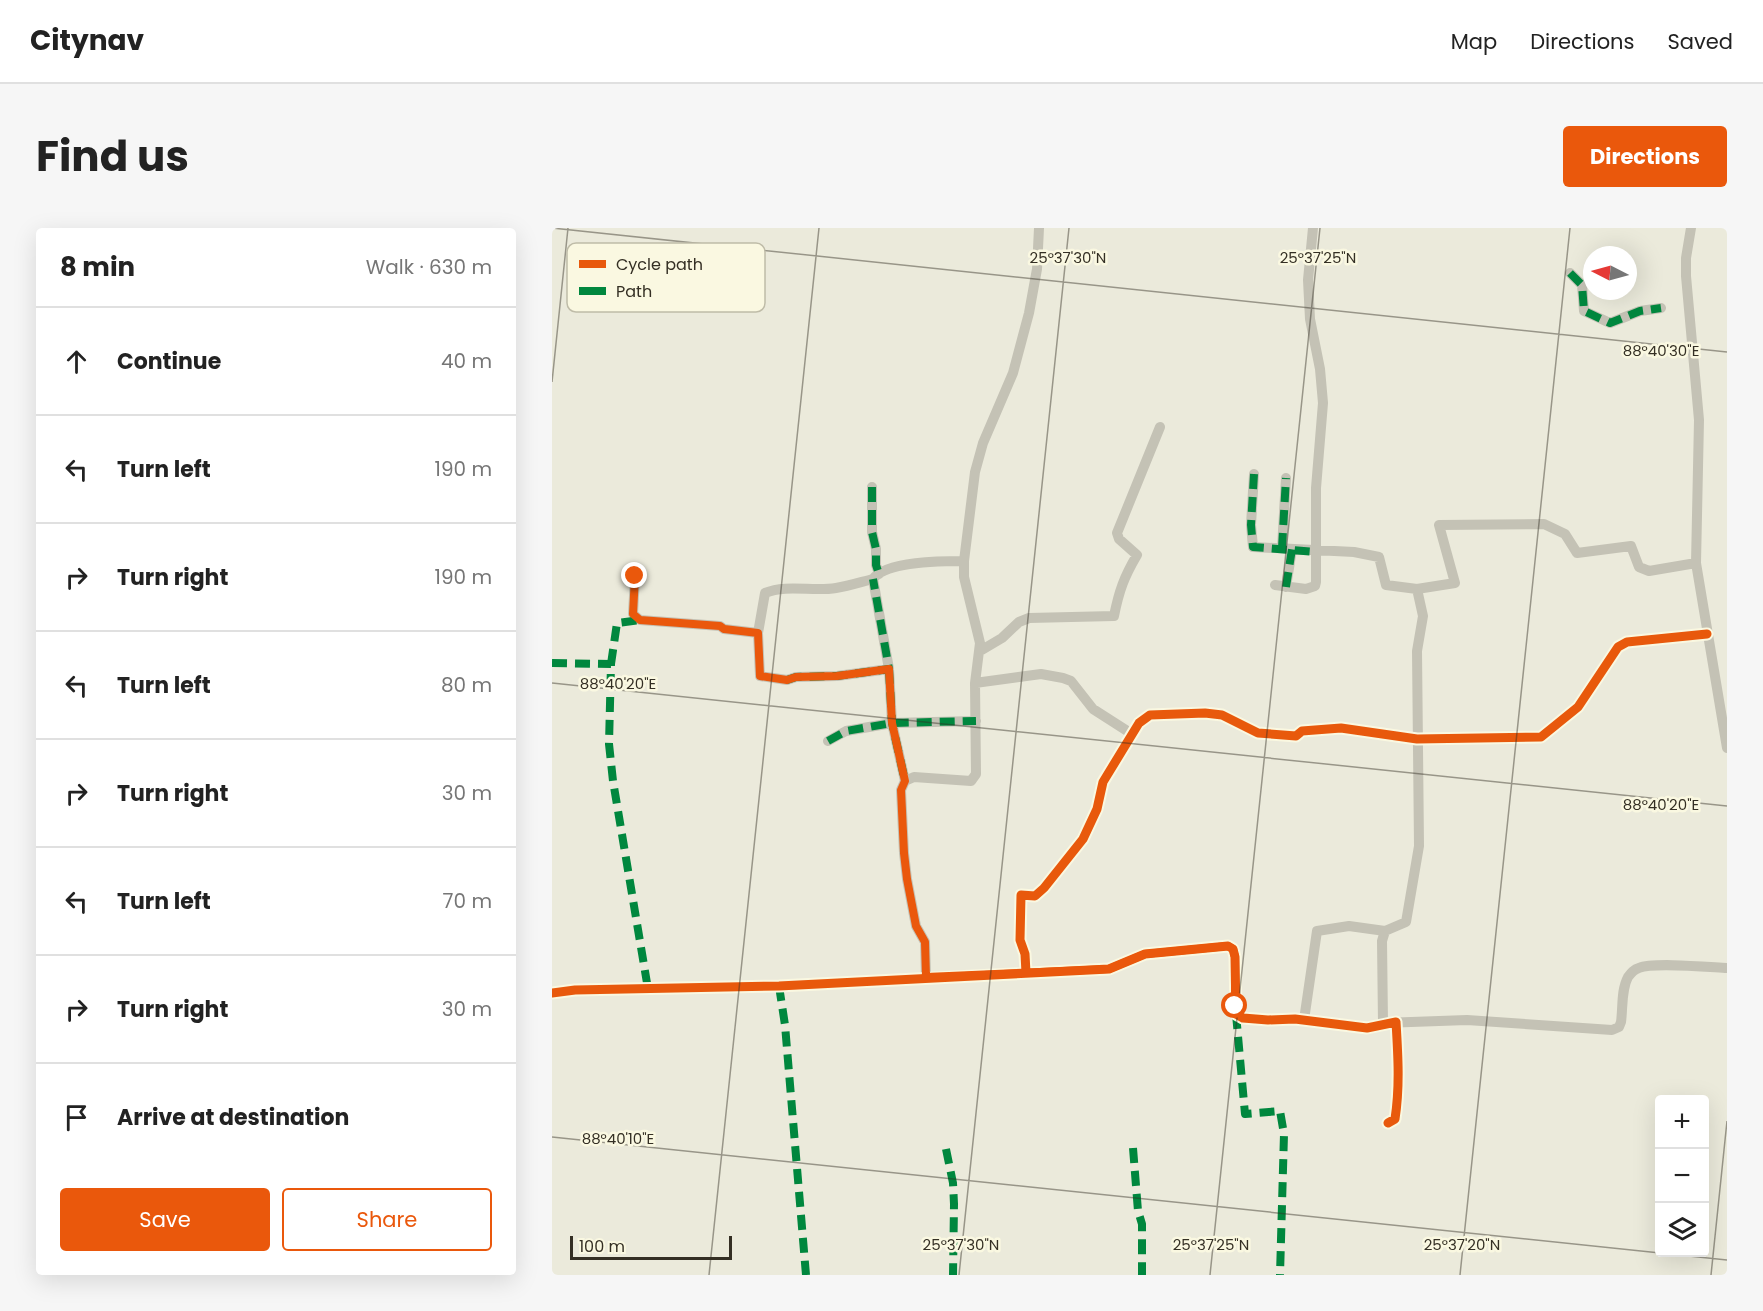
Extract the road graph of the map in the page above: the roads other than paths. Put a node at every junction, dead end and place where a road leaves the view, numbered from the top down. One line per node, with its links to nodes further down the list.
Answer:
1 (1038, 228): 12 (street)
2 (1313, 228): 11 (street)
3 (1691, 228): 13 (street)
4 (1570, 273): 5 (street)
5 (1661, 308)
6 (1160, 427): 19 (street)
7 (1254, 474): 10 (street)
8 (1286, 478): 10 (street)
9 (872, 488): 15 (street)
10 (1287, 549): 11 (street); 11 (street)
11 (1316, 552): 16 (street)
12 (964, 561): 15 (street); 19 (street)
13 (1696, 563): 16 (street); 18 (street)
14 (635, 576): 17 (street)
15 (876, 577): 17 (street); 20 (street)
16 (1417, 589): 25 (street)
17 (758, 633): 20 (street)
18 (1707, 634): 25 (street); 27 (street)
19 (980, 651): 21 (street)
20 (889, 669): 23 (street)
21 (975, 683): 22 (street); 24 (street)
22 (976, 721): 23 (street); 28 (street)
23 (892, 723): 26 (street); 28 (street)
24 (1132, 734): 25 (street); 31 (street)
25 (1417, 738): 29 (street)
26 (828, 741)
27 (1727, 748)
28 (905, 781): 32 (street)
29 (1385, 931): 34 (street); 35 (street)
30 (1727, 968): 35 (street)
31 (1026, 973): 32 (street); 34 (street)
32 (926, 977): 33 (street)
33 (552, 993)
34 (1304, 1020): 35 (street)
35 (1396, 1022): 36 (street)
36 (1388, 1123)

